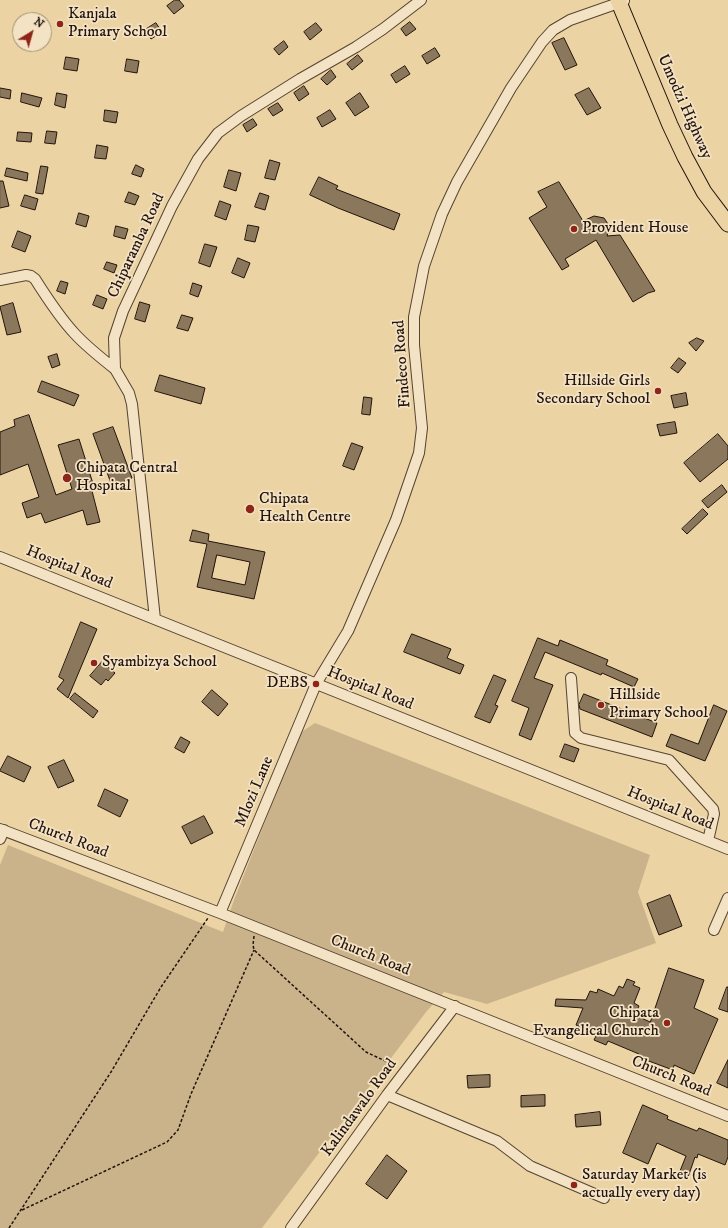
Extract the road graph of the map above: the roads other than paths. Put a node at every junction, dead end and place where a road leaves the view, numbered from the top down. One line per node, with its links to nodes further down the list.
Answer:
1 (421, 0): 5 (street, Chiparamba Road)
2 (621, 1): 3 (highway, Umodzi Highway); 9 (street, Findeco Road)
3 (728, 224)
4 (0, 280): 5 (street)
5 (115, 369): 7 (street, Chiparamba Road)
6 (0, 556): 7 (street, Hospital Road)
7 (155, 619): 9 (street, Hospital Road)
8 (571, 678): 11 (street)
9 (316, 684): 11 (street, Hospital Road); 14 (street, Mlozi Lane)
10 (1, 833): 14 (street, Church Road)
11 (708, 841): 12 (street, Hospital Road)
12 (728, 849)
13 (728, 898): 15 (street)
14 (217, 911): 16 (street, Church Road)
15 (714, 930)
16 (455, 1006): 17 (street, Kalindawalo Road); 18 (street, Church Road)
17 (387, 1095): 19 (street); 20 (street, Kalindawalo Road)
18 (728, 1116)
19 (604, 1198)
20 (291, 1228)

